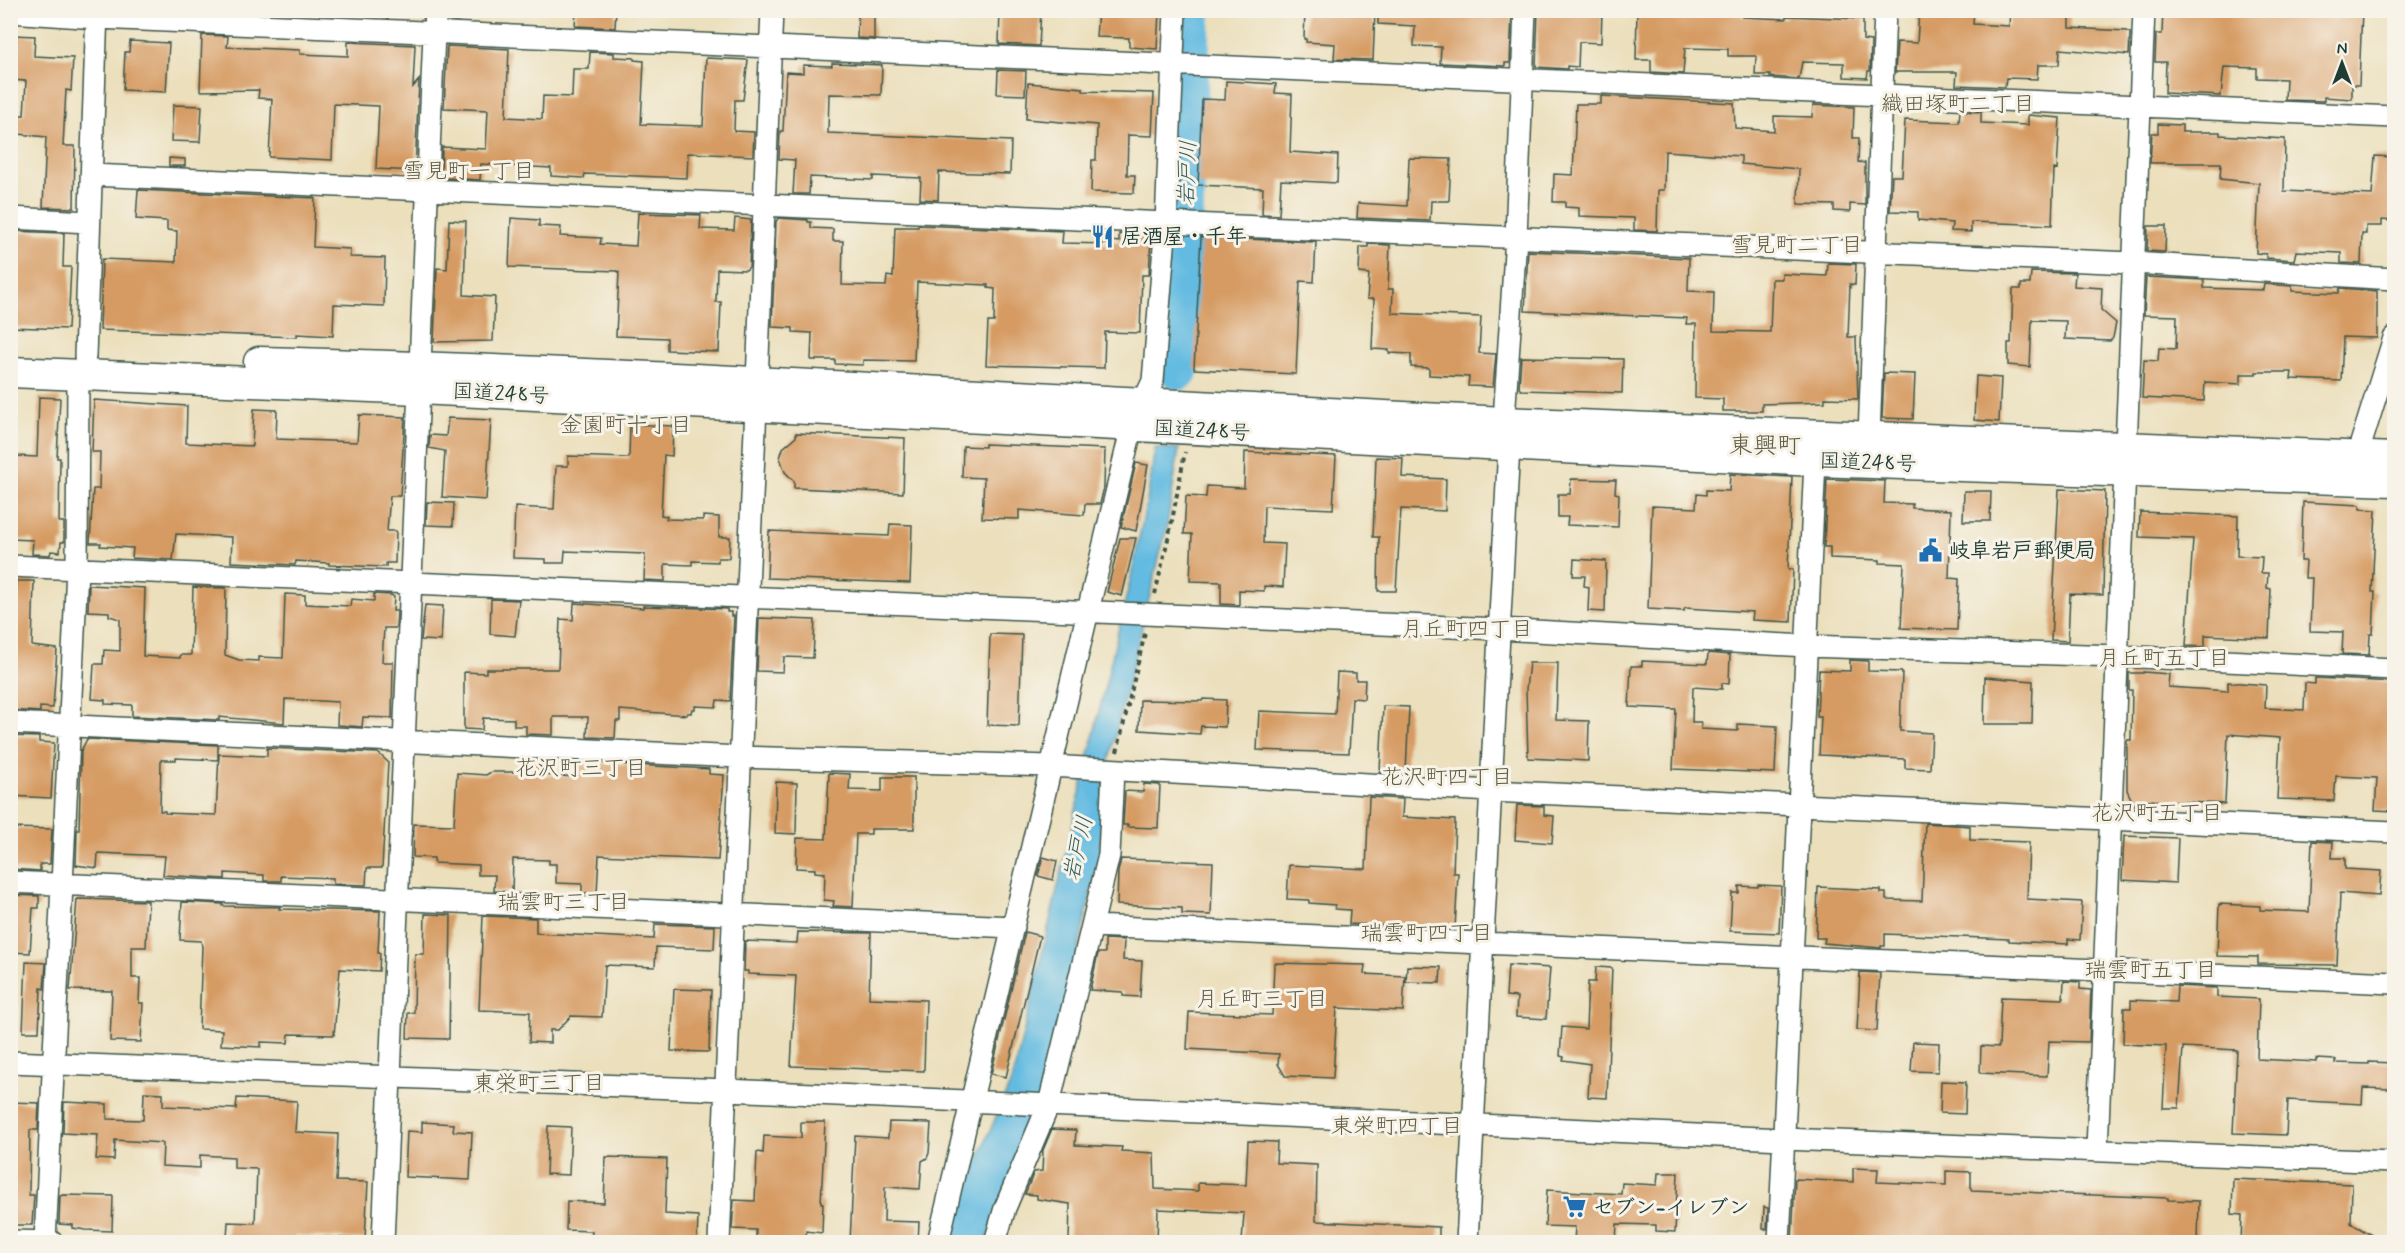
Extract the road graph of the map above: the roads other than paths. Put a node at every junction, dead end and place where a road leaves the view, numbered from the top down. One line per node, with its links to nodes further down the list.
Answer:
1 (435, 10): 9 (street)
2 (772, 10): 10 (street)
3 (1175, 10): 11 (street)
4 (1525, 10): 12 (street)
5 (1885, 10): 13 (street)
6 (2144, 10): 14 (street)
7 (10, 12): 8 (street)
8 (97, 14): 9 (street); 16 (street)
9 (434, 32): 10 (street); 17 (street)
10 (771, 47): 11 (street); 18 (street)
11 (1174, 64): 12 (street); 21 (street)
12 (1522, 79): 13 (street); 22 (street)
13 (1882, 94): 14 (street); 23 (street)
14 (2140, 106): 15 (street); 24 (street)
15 (2394, 117)
16 (91, 175): 17 (street); 20 (street)
17 (427, 189): 18 (street); 30 (street)
18 (764, 205): 21 (street); 31 (street)
19 (10, 218): 20 (street)
20 (89, 222): 28 (street)
21 (1166, 223): 22 (street); 32 (street)
22 (1516, 237): 23 (street); 33 (street)
23 (1876, 252): 24 (street); 34 (street)
24 (2133, 263): 25 (street); 36 (street)
25 (2394, 279)
26 (2394, 338): 35 (street)
27 (10, 353): 28 (highway, 国道248号)
28 (81, 366): 29 (highway, 国道248号); 30 (highway, 国道248号); 41 (street)
29 (10, 372)
30 (419, 378): 31 (highway, 国道248号); 42 (street)
31 (756, 395): 32 (highway, 国道248号); 43 (street)
32 (1137, 414): 33 (highway, 国道248号); 44 (street)
33 (1508, 434): 34 (highway, 国道248号); 38 (highway, 国道248号); 45 (street)
34 (1869, 437): 36 (highway, 国道248号)
35 (2357, 456): 36 (highway, 国道248号); 37 (highway, 国道248号)
36 (2125, 458): 38 (highway, 国道248号); 39 (highway, 国道248号); 47 (street)
37 (2394, 458)
38 (1815, 460): 46 (street)
39 (2394, 481)
40 (10, 566): 41 (street)
41 (77, 569): 42 (street); 50 (street)
42 (411, 583): 43 (street); 51 (street)
43 (747, 597): 44 (street); 52 (street)
44 (1089, 611): 45 (street); 53 (street)
45 (1499, 628): 46 (street); 55 (street)
46 (1806, 646): 47 (street); 56 (street)
47 (2117, 656): 48 (street); 57 (street)
48 (2394, 669)
49 (10, 723): 50 (street)
50 (70, 726): 51 (street); 60 (street)
51 (404, 741): 52 (street); 61 (street)
52 (740, 757): 53 (street); 62 (street)
53 (1050, 766): 54 (street); 64 (street)
54 (1110, 770): 55 (street); 63 (street)
55 (1491, 791): 56 (street); 65 (street)
56 (1799, 805): 57 (street); 66 (street)
57 (2110, 819): 58 (street); 67 (street)
58 (2394, 832)
59 (10, 882): 60 (street)
60 (61, 884): 61 (street); 70 (street)
61 (397, 898): 62 (street); 71 (street)
62 (733, 915): 64 (street); 72 (street)
63 (1092, 926): 65 (street); 74 (street)
64 (1014, 927): 73 (street)
65 (1483, 944): 66 (street); 75 (street)
66 (1792, 957): 67 (street); 76 (street)
67 (2104, 970): 68 (street); 77 (street)
68 (2394, 983)
69 (10, 1062): 70 (street)
70 (54, 1064): 71 (street); 80 (street)
71 (390, 1078): 72 (street); 82 (street)
72 (726, 1090): 73 (street); 83 (street)
73 (973, 1101): 74 (street); 84 (street)
74 (1044, 1104): 75 (street); 85 (street)
75 (1474, 1124): 76 (street); 86 (street)
76 (1783, 1139): 77 (street); 87 (street)
77 (2097, 1150): 78 (street)
78 (2394, 1162)
79 (10, 1241): 80 (street)
80 (45, 1242): 81 (street)
81 (52, 1242)
82 (382, 1242)
83 (719, 1242)
84 (938, 1242)
85 (995, 1242)
86 (1467, 1242)
87 (1779, 1242)

